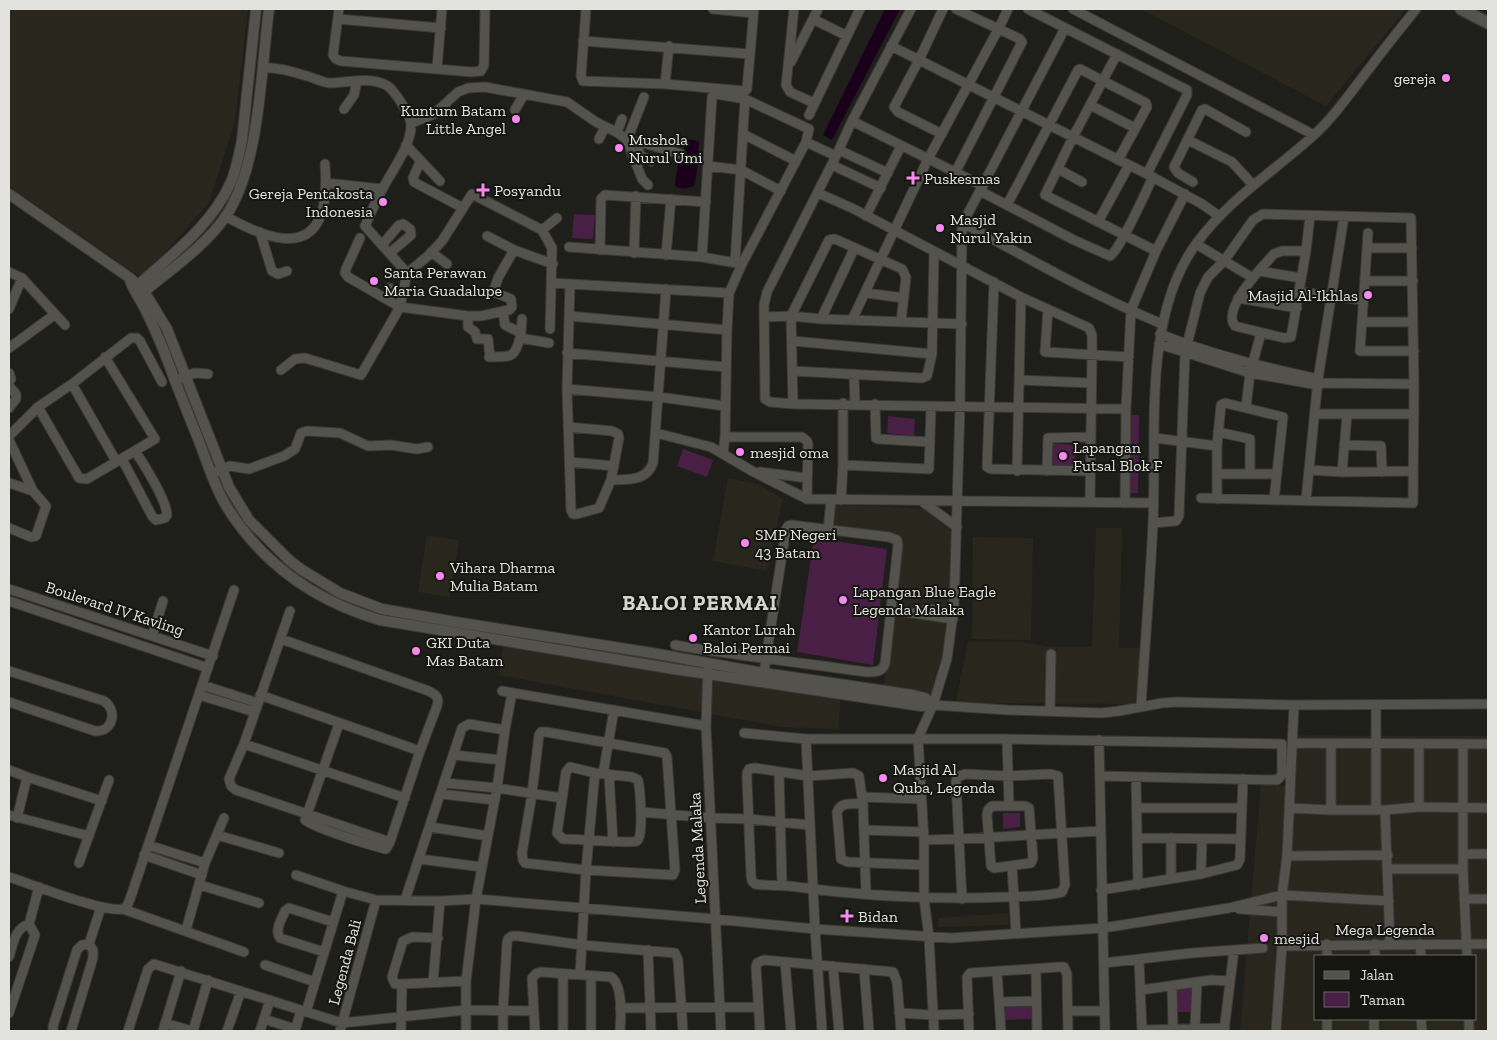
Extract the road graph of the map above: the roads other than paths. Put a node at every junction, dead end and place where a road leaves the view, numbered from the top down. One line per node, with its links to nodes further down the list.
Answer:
1 (256, 9): 24 (street)
2 (269, 9): 25 (street)
3 (339, 9): 21 (street)
4 (442, 9): 26 (street)
5 (485, 9): 38 (street)
6 (586, 9): 30 (street)
7 (713, 9): 19 (street)
8 (794, 9): 36 (street)
9 (818, 9): 22 (street)
10 (860, 9): 29 (street)
11 (911, 9): 32 (street)
12 (943, 9): 35 (street)
13 (956, 9): 27 (street)
14 (1008, 9): 27 (street)
15 (1028, 9): 28 (street)
16 (1073, 9): 63 (street)
17 (1416, 9): 63 (street)
18 (1461, 9): 20 (main road)
19 (754, 11): 33 (street)
20 (1476, 12): 23 (main road)
21 (338, 19): 26 (street); 38 (street)
22 (813, 19): 29 (street); 36 (street)
23 (1488, 23)
24 (254, 26): 25 (street); 154 (street)
25 (267, 27): 37 (street)
26 (441, 28): 38 (street)
27 (999, 28): 42 (street); 45 (street)
28 (1065, 28): 34 (street); 51 (street)
29 (847, 36): 47 (street)
30 (583, 41): 31 (street); 41 (street)
31 (669, 46): 33 (street); 41 (street)
32 (892, 46): 35 (street); 54 (street)
33 (750, 54): 41 (street)
34 (1118, 54): 39 (street); 87 (street)
35 (919, 60): 42 (street); 62 (street)
36 (788, 67): 47 (street)
37 (263, 68): 40 (street); 106 (street)
38 (437, 68)
39 (1103, 80): 48 (street); 56 (street); 58 (street)
40 (357, 81): 49 (street); 55 (street)
41 (665, 84)
42 (969, 85): 45 (street); 62 (street)
43 (524, 94): 50 (street); 55 (street); 57 (street)
44 (644, 97): 66 (street)
45 (993, 98): 51 (street); 86 (street)
46 (745, 99): 61 (street); 68 (street); 82 (street)
47 (814, 103): 52 (street)
48 (1090, 105): 58 (street); 64 (street)
49 (344, 109)
50 (515, 110)
51 (1022, 110): 56 (street); 96 (street)
52 (809, 115)
53 (622, 119): 59 (street)
54 (852, 121): 70 (street); 72 (street)
55 (412, 123): 69 (street)
56 (1049, 124): 64 (street); 104 (street)
57 (605, 127): 59 (street); 65 (street)
58 (1135, 128): 76 (street)
59 (617, 132): 66 (street)
60 (1246, 132): 67 (street)
61 (743, 134): 77 (street); 84 (street)
62 (942, 134): 74 (street)
63 (1314, 135): 93 (street)
64 (1073, 137): 76 (street); 83 (street)
65 (599, 139)
66 (627, 140): 71 (street)
67 (1188, 140): 90 (street); 93 (street)
68 (806, 142): 72 (street); 77 (street)
69 (406, 145): 78 (street); 95 (street)
70 (901, 146): 74 (street); 85 (street)
71 (637, 148): 73 (street); 75 (street); 92 (street)
72 (838, 153): 80 (street); 85 (street)
73 (681, 154)
74 (928, 159): 86 (street); 116 (street)
75 (651, 160)
76 (1118, 160): 81 (street)
77 (796, 161): 97 (street)
78 (420, 162): 88 (street); 105 (street)
79 (325, 164): 91 (street)
80 (832, 165): 94 (street); 98 (street)
81 (1129, 165): 87 (street); 112 (street)
82 (708, 166): 84 (street); 103 (street)
83 (1058, 169): 89 (street); 112 (street)
84 (741, 170): 97 (street); 139 (street)
85 (888, 173): 94 (street)
86 (955, 173): 96 (street)
87 (1150, 176): 100 (street); 118 (street)
88 (440, 181)
89 (1082, 182)
90 (1193, 182)
91 (326, 184): 95 (street); 115 (street)
92 (648, 185)
93 (1252, 185): 108 (street)
94 (881, 188): 107 (street)
95 (382, 189): 122 (street)
96 (981, 189): 104 (street); 113 (street)
97 (781, 191): 139 (street)
98 (818, 193): 107 (street); 176 (street)
99 (9, 194): 154 (street)
100 (1185, 194): 108 (street); 129 (street)
101 (636, 196): 102 (street); 128 (street); 133 (street)
102 (671, 199): 103 (street); 135 (street)
103 (706, 202): 136 (street)
104 (1007, 205): 118 (street)
105 (463, 208): 114 (street); 130 (street)
106 (226, 216): 115 (street); 154 (street)
107 (866, 216): 116 (street)
108 (1219, 216): 121 (street)
109 (1310, 216): 110 (street); 131 (street); 138 (street)
110 (1344, 217): 125 (street); 162 (street)
111 (557, 218): 114 (street)
112 (1098, 222): 118 (street)
113 (963, 223): 142 (street); 170 (street)
114 (542, 230): 141 (street)
115 (260, 232): 143 (street)
116 (895, 232): 134 (street); 137 (street)
117 (1368, 233): 124 (street)
118 (1124, 235): 129 (street)
119 (487, 236): 127 (street)
120 (360, 238): 166 (street)
121 (1196, 244): 138 (street); 186 (street)
122 (382, 245): 132 (street); 132 (street)
123 (569, 247): 128 (street)
124 (1367, 248): 125 (street); 149 (street)
125 (1412, 248): 150 (street)
126 (854, 249): 137 (street); 175 (street); 178 (street)
127 (514, 250): 141 (street); 171 (street)
128 (600, 250): 133 (street)
129 (1156, 251): 170 (street)
130 (431, 252): 140 (street); 145 (street)
131 (1306, 252): 146 (street); 148 (street)
132 (390, 253): 145 (street)
133 (634, 253): 135 (street)
134 (934, 253): 142 (street); 183 (street)
135 (666, 255): 136 (street)
136 (702, 258): 139 (street)
137 (881, 260): 160 (street); 163 (street)
138 (1224, 261): 146 (street); 197 (street)
139 (739, 263): 159 (street)
140 (447, 264)
141 (553, 264): 152 (street)
142 (962, 265): 151 (street); 185 (street)
143 (287, 270)
144 (9, 272): 147 (street)
145 (407, 272): 157 (street)
146 (1256, 274): 148 (street); 164 (street)
147 (22, 278): 168 (street); 172 (street)
148 (1301, 278): 158 (street)
149 (1365, 281): 150 (street); 165 (street)
150 (1413, 281): 182 (street)
151 (994, 282): 161 (street); 232 (street)
152 (552, 283): 153 (street); 188 (street)
153 (570, 284): 156 (street); 174 (street)
154 (137, 288): 212 (street); 214 (street)
155 (389, 288): 157 (street)
156 (666, 289): 159 (street); 184 (street)
157 (402, 292): 166 (street)
158 (1299, 292): 162 (street); 167 (street)
159 (729, 293): 189 (street)
160 (866, 293): 163 (street); 179 (street)
161 (1021, 297): 169 (street); 213 (street)
162 (1332, 297): 165 (street); 217 (street)
163 (904, 298): 180 (street)
164 (1238, 298): 167 (street); 190 (street)
165 (1364, 300): 181 (street)
166 (400, 306): 173 (street); 207 (street)
167 (1297, 308): 190 (street)
168 (9, 309)
169 (1048, 309): 201 (street); 201 (street)
170 (1131, 310): 186 (street); 202 (street)
171 (503, 311): 173 (street); 192 (street)
172 (54, 314): 187 (street); 196 (street)
173 (468, 316): 192 (street)
174 (569, 316): 184 (street); 199 (street)
175 (791, 316): 176 (street); 178 (street); 193 (street)
176 (764, 317): 224 (street)
177 (522, 319): 192 (street)
178 (821, 319): 179 (street)
179 (852, 320): 180 (street)
180 (901, 322): 183 (street)
181 (1362, 322): 182 (street); 198 (street)
182 (1413, 322): 198 (street)
183 (932, 323): 185 (street); 200 (street)
184 (663, 324): 189 (street); 204 (street)
185 (962, 324): 229 (street)
186 (1162, 324): 191 (street)
187 (65, 326)
188 (550, 330)
189 (727, 330): 205 (street)
190 (1261, 333): 206 (street)
191 (1160, 334): 195 (street); 197 (street)
192 (520, 336): 194 (street)
193 (793, 341): 200 (street); 208 (street)
194 (549, 343)
195 (1159, 344): 197 (street); 247 (street)
196 (9, 348)
197 (1186, 348): 206 (street); 249 (street)
198 (1414, 350): 220 (street)
199 (567, 353): 204 (street); 222 (street)
200 (932, 354): 211 (street)
201 (1092, 355): 202 (street); 218 (street)
202 (1129, 356): 237 (street)
203 (106, 357): 216 (street); 219 (street); 253 (street)
204 (661, 361): 205 (street); 223 (street)
205 (726, 367): 228 (street)
206 (1251, 369): 217 (street); 233 (street)
207 (281, 370)
208 (793, 371): 211 (street); 224 (street)
209 (9, 373): 215 (street)
210 (208, 374): 212 (street)
211 (854, 374): 226 (street)
212 (186, 376): 214 (street); 259 (street)
213 (1019, 380): 218 (street); 235 (street)
214 (175, 381): 269 (street)
215 (9, 382)
216 (162, 382)
217 (1320, 382): 220 (street); 238 (street)
218 (1092, 383): 236 (street)
219 (72, 384): 230 (street); 255 (street)
220 (1414, 384): 239 (street)
221 (9, 386): 234 (street)
222 (567, 389): 223 (street); 241 (street)
223 (659, 397): 228 (street); 243 (street)
224 (793, 404): 225 (street)
225 (843, 404): 226 (street); 257 (street)
226 (854, 404): 227 (street)
227 (875, 404): 231 (street); 248 (street)
228 (726, 406): 244 (street)
229 (960, 406): 231 (street); 232 (street); 284 (street)
230 (38, 407): 246 (street); 255 (street)
231 (931, 407): 248 (street)
232 (990, 407): 235 (street); 260 (street)
233 (1246, 407): 242 (street); 271 (street)
234 (9, 408)
235 (1018, 408): 236 (street); 260 (street)
236 (1092, 409): 237 (street); 245 (street)
237 (1126, 409): 285 (street)
238 (1316, 414): 240 (street); 261 (street)
239 (1414, 414): 240 (street); 264 (street)
240 (1347, 415): 250 (street)
241 (568, 427): 256 (street); 258 (street)
242 (1218, 432): 251 (street); 268 (street)
243 (656, 433): 254 (street); 273 (street)
244 (725, 437): 254 (street); 272 (street)
245 (1092, 437): 263 (street); 265 (street)
246 (9, 438): 275 (street)
247 (1154, 438): 249 (street); 286 (street)
248 (930, 442): 257 (street)
249 (1181, 442): 251 (street); 287 (street)
250 (1344, 445): 266 (street); 267 (street)
251 (1217, 446): 270 (street)
252 (428, 447): 259 (street)
253 (135, 451): 255 (street); 255 (street)
254 (723, 453): 262 (street)
255 (119, 460)
256 (570, 462): 258 (street); 273 (street)
257 (843, 465): 279 (street)
258 (614, 466): 273 (street)
259 (222, 470): 269 (street); 304 (street)
260 (1017, 470): 263 (street)
261 (1310, 470): 266 (street); 281 (street)
262 (752, 471): 272 (street); 277 (street)
263 (1047, 471): 265 (street)
264 (1413, 471): 267 (street); 281 (street)
265 (1091, 472): 283 (street)
266 (1342, 472): 267 (street)
267 (1382, 472)
268 (1250, 473): 270 (street); 271 (street)
269 (211, 474): 308 (street)
270 (1218, 474): 278 (street)
271 (1277, 474): 280 (street)
272 (807, 478): 277 (street)
273 (611, 480)
274 (9, 483): 275 (street)
275 (33, 491): 289 (street)
276 (1202, 498): 278 (street)
277 (807, 499): 279 (street)
278 (1217, 499): 280 (street)
279 (836, 500): 282 (street); 290 (street)
280 (1274, 500): 281 (street)
281 (1306, 500)
282 (922, 501): 284 (street); 288 (street)
283 (1090, 501): 284 (street); 285 (street)
284 (958, 502): 288 (street)
285 (1124, 503): 286 (street)
286 (1153, 503): 287 (street)
287 (1153, 523): 316 (street)
288 (957, 527): 297 (street)
289 (9, 528)
290 (828, 531): 295 (street); 303 (street)
291 (9, 589): 298 (street, Boulevard IV Kavling)
292 (234, 590): 302 (street)
293 (163, 600): 298 (street)
294 (9, 601): 305 (street)
295 (891, 608): 297 (street); 303 (street)
296 (290, 611): 299 (street)
297 (953, 615): 313 (street)
298 (152, 636): 302 (street, Boulevard IV Kavling)
299 (280, 639): 311 (street); 335 (street)
300 (675, 645): 303 (street)
301 (1051, 654): 318 (street)
302 (212, 656): 305 (street)
303 (766, 658): 307 (street)
304 (708, 662): 307 (street); 308 (street, Legenda Malaka)
305 (208, 668): 309 (street)
306 (9, 671): 310 (street)
307 (764, 673): 313 (street)
308 (708, 674): 313 (street); 320 (street, Legenda Malaka)
309 (201, 690): 311 (street); 394 (street)
310 (9, 702)
311 (258, 704): 319 (street); 329 (street)
312 (1488, 704): 315 (street)
313 (933, 705): 318 (street); 323 (street)
314 (1294, 705): 315 (street); 316 (street); 328 (street)
315 (1376, 705): 331 (street)
316 (1141, 706): 318 (street)
317 (614, 710): 320 (street); 321 (street); 327 (street)
318 (1050, 711)
319 (339, 724): 335 (street); 339 (street)
320 (706, 726): 373 (street, Legenda Malaka)
321 (505, 730): 336 (street); 337 (street)
322 (744, 733): 324 (street)
323 (918, 738): 324 (street); 325 (street); 355 (street)
324 (806, 739): 342 (street)
325 (1007, 739): 326 (street); 343 (street)
326 (1099, 740): 344 (street); 347 (street)
327 (608, 742): 341 (street); 352 (street); 369 (street)
328 (1293, 743): 330 (street); 363 (street)
329 (244, 744): 339 (street); 370 (street)
330 (1331, 744): 331 (street); 366 (street)
331 (1375, 744): 332 (street); 367 (street)
332 (1418, 744): 333 (street); 360 (street)
333 (1463, 744): 334 (street); 364 (street)
334 (1488, 744)
335 (420, 750): 353 (street)
336 (454, 756): 337 (street); 349 (street)
337 (501, 760): 350 (street)
338 (9, 770): 345 (street)
339 (322, 770): 353 (street); 370 (street)
340 (779, 772): 342 (street); 374 (street); 375 (street)
341 (603, 774): 354 (street); 368 (street); 392 (street); 393 (street)
342 (808, 776): 358 (street); 376 (street)
343 (1008, 776): 359 (street); 380 (street); 389 (street)
344 (1100, 776): 346 (street); 379 (street)
345 (27, 777): 357 (street); 371 (street)
346 (1136, 777): 347 (street); 361 (street)
347 (1243, 779): 362 (street)
348 (109, 780): 357 (street)
349 (445, 783): 350 (street); 351 (street)
350 (497, 788): 352 (street); 356 (street)
351 (441, 794): 356 (street); 377 (street)
352 (532, 794): 354 (street); 410 (street)
353 (406, 798): 370 (street)
354 (562, 798): 392 (street)
355 (921, 799): 358 (street); 385 (street)
356 (495, 800): 384 (street)
357 (102, 801): 383 (street)
358 (863, 801): 378 (street); 404 (street)
359 (1009, 805): 382 (street); 386 (street)
360 (1418, 807): 364 (street); 367 (street)
361 (1137, 808): 362 (street); 387 (street)
362 (1241, 808): 391 (street)
363 (1289, 808): 366 (street); 400 (street)
364 (1462, 808): 365 (street); 396 (street)
365 (1488, 808)
366 (1331, 810): 367 (street)
367 (1381, 810): 399 (street)
368 (641, 812): 369 (street); 393 (street)
369 (670, 813): 373 (street); 410 (street)
370 (306, 814)
371 (13, 816): 383 (street)
372 (224, 818): 381 (street)
373 (711, 818): 374 (street); 440 (street, Legenda Malaka)
374 (750, 819): 375 (street); 416 (street)
375 (780, 822): 376 (street); 416 (street)
376 (809, 825): 419 (street)
377 (430, 827): 384 (street); 401 (street)
378 (864, 830): 385 (street); 404 (street)
379 (1101, 830): 380 (street); 420 (street)
380 (1062, 833): 382 (street); 424 (street)
381 (217, 835): 395 (street); 403 (street)
382 (1032, 835): 386 (street); 406 (street)
383 (89, 836): 402 (street)
384 (488, 836): 407 (street)
385 (923, 836): 389 (street); 405 (street)
386 (989, 836): 389 (street); 406 (street)
387 (1138, 838): 388 (street); 417 (street)
388 (1171, 838): 390 (street); 414 (street)
389 (960, 839): 428 (street)
390 (1202, 839): 391 (street); 411 (street)
391 (1240, 839): 411 (street)
392 (589, 840): 393 (street); 410 (street)
393 (613, 842)
394 (148, 845): 398 (street); 403 (street)
395 (279, 853)
396 (1463, 854): 397 (street); 409 (street)
397 (1488, 854)
398 (144, 855): 415 (street); 438 (street)
399 (1388, 855): 400 (street); 408 (street)
400 (1287, 856): 423 (street)
401 (419, 859): 407 (street); 431 (street)
402 (79, 863)
403 (206, 863): 415 (street)
404 (865, 863): 405 (street); 422 (street)
405 (924, 865): 427 (street)
406 (1012, 866): 424 (street)
407 (482, 867): 426 (street)
408 (1388, 869): 409 (street); 433 (street)
409 (1463, 869): 429 (street)
410 (586, 870): 436 (street)
411 (1201, 874): 414 (street)
412 (296, 875): 421 (street)
413 (9, 877): 418 (street)
414 (1171, 879): 417 (street)
415 (201, 880): 434 (street); 445 (street)
416 (782, 885): 419 (street)
417 (1138, 885): 420 (street)
418 (39, 887): 435 (street); 442 (street)
419 (813, 890): 422 (street); 444 (street)
420 (1101, 890): 443 (street)
421 (343, 891): 430 (street); 441 (street)
422 (866, 894): 427 (street)
423 (1282, 895): 433 (street); 437 (street); 439 (street)
424 (1014, 896): 428 (street); 446 (street)
425 (1488, 898): 429 (street)
426 (476, 899): 432 (street); 436 (street); 482 (street)
427 (924, 899): 428 (street); 448 (street)
428 (962, 899)
429 (1464, 899): 454 (street)
430 (376, 900): 431 (street); 511 (street, Legenda Bali)
431 (405, 900): 432 (street)
432 (440, 900): 447 (street)
433 (1389, 901): 452 (street)
434 (259, 903)
435 (101, 907): 438 (street); 449 (street)
436 (585, 908): 440 (street); 456 (street)
437 (1229, 908): 439 (street); 443 (street)
438 (123, 909): 445 (street)
439 (1282, 912): 457 (street)
440 (716, 919): 444 (street); 498 (street, Legenda Malaka)
441 (333, 922): 462 (street); 462 (street)
442 (29, 924): 467 (street); 505 (street)
443 (1103, 928): 446 (street); 471 (street)
444 (815, 929): 448 (street); 470 (street)
445 (186, 930): 461 (street)
446 (1016, 934): 448 (street)
447 (438, 938): 485 (street); 487 (street)
448 (929, 938): 508 (street)
449 (90, 944): 518 (street); 519 (street)
450 (1327, 944): 451 (street, Mega Legenda); 457 (street, Mega Legenda); 463 (street)
451 (1375, 944): 452 (street, Mega Legenda); 464 (street)
452 (1390, 944): 453 (street, Mega Legenda)
453 (1420, 944): 454 (street, Mega Legenda); 465 (street)
454 (1466, 944): 455 (street, Mega Legenda); 466 (street)
455 (1488, 944)
456 (582, 945): 459 (street); 479 (street); 500 (street)
457 (1282, 946): 547 (street)
458 (1263, 948): 460 (street)
459 (648, 950): 496 (street); 497 (street)
460 (1234, 950): 468 (street); 483 (street)
461 (244, 952)
462 (324, 952): 484 (street)
463 (1327, 955)
464 (1375, 955)
465 (1420, 955)
466 (1467, 955)
467 (9, 958)
468 (1139, 960): 471 (street); 489 (street)
469 (785, 962): 470 (street); 494 (street); 536 (street)
470 (818, 964): 473 (street); 537 (street)
471 (1104, 964): 501 (street)
472 (265, 965): 484 (street)
473 (833, 966): 474 (street); 538 (street)
474 (864, 969): 506 (street); 539 (street)
475 (1036, 970): 477 (street); 492 (street); 504 (street)
476 (181, 971): 481 (street); 512 (street); 520 (street)
477 (997, 972): 493 (street); 507 (street)
478 (563, 974): 479 (street); 503 (street); 529 (street)
479 (580, 975): 480 (street)
480 (591, 976): 495 (street); 530 (street)
481 (208, 980): 490 (street); 521 (street)
482 (466, 981): 485 (street); 499 (street)
483 (1230, 981): 486 (street); 517 (street)
484 (315, 982): 502 (street)
485 (433, 982): 487 (street)
486 (1197, 982): 488 (street); 514 (street)
487 (402, 984): 509 (street)
488 (1172, 986): 489 (street); 513 (street)
489 (1140, 990): 516 (street)
490 (241, 991): 491 (street); 522 (street)
491 (270, 1000): 502 (street); 510 (street)
492 (1036, 1000): 493 (street); 544 (street)
493 (999, 1002): 543 (street)
494 (758, 1007): 498 (street); 535 (street)
495 (620, 1008): 496 (street); 531 (street)
496 (650, 1008): 497 (street); 532 (street)
497 (682, 1008): 498 (street); 533 (street)
498 (720, 1008): 534 (street, Legenda Malaka)
499 (466, 1010): 500 (street); 509 (street); 526 (street)
500 (503, 1010): 503 (street); 527 (street)
501 (1104, 1010): 504 (street); 546 (street)
502 (304, 1011): 511 (street); 515 (street)
503 (534, 1011): 528 (street)
504 (1068, 1011): 545 (street)
505 (9, 1013)
506 (899, 1013): 508 (street); 540 (street)
507 (968, 1014): 508 (street); 542 (street)
508 (933, 1015): 541 (street)
509 (400, 1016): 511 (street); 525 (street)
510 (264, 1019): 515 (street); 523 (street)
511 (339, 1025): 524 (street, Legenda Bali)
512 (164, 1027): 521 (street)
513 (1173, 1028): 514 (street); 516 (street)
514 (1195, 1028): 517 (street)
515 (295, 1030)
516 (1142, 1030)
517 (1224, 1030)
518 (52, 1031)
519 (71, 1031)
520 (128, 1031)
521 (193, 1031)
522 (227, 1031)
523 (260, 1031)
524 (330, 1031)
525 (401, 1031)
526 (466, 1031)
527 (503, 1031)
528 (534, 1031)
529 (563, 1031)
530 (591, 1031)
531 (620, 1031)
532 (651, 1031)
533 (683, 1031)
534 (721, 1031)
535 (760, 1031)
536 (791, 1031)
537 (822, 1031)
538 (839, 1031)
539 (869, 1031)
540 (901, 1031)
541 (934, 1031)
542 (969, 1031)
543 (1001, 1031)
544 (1037, 1031)
545 (1068, 1031)
546 (1105, 1031)
547 (1276, 1031)

